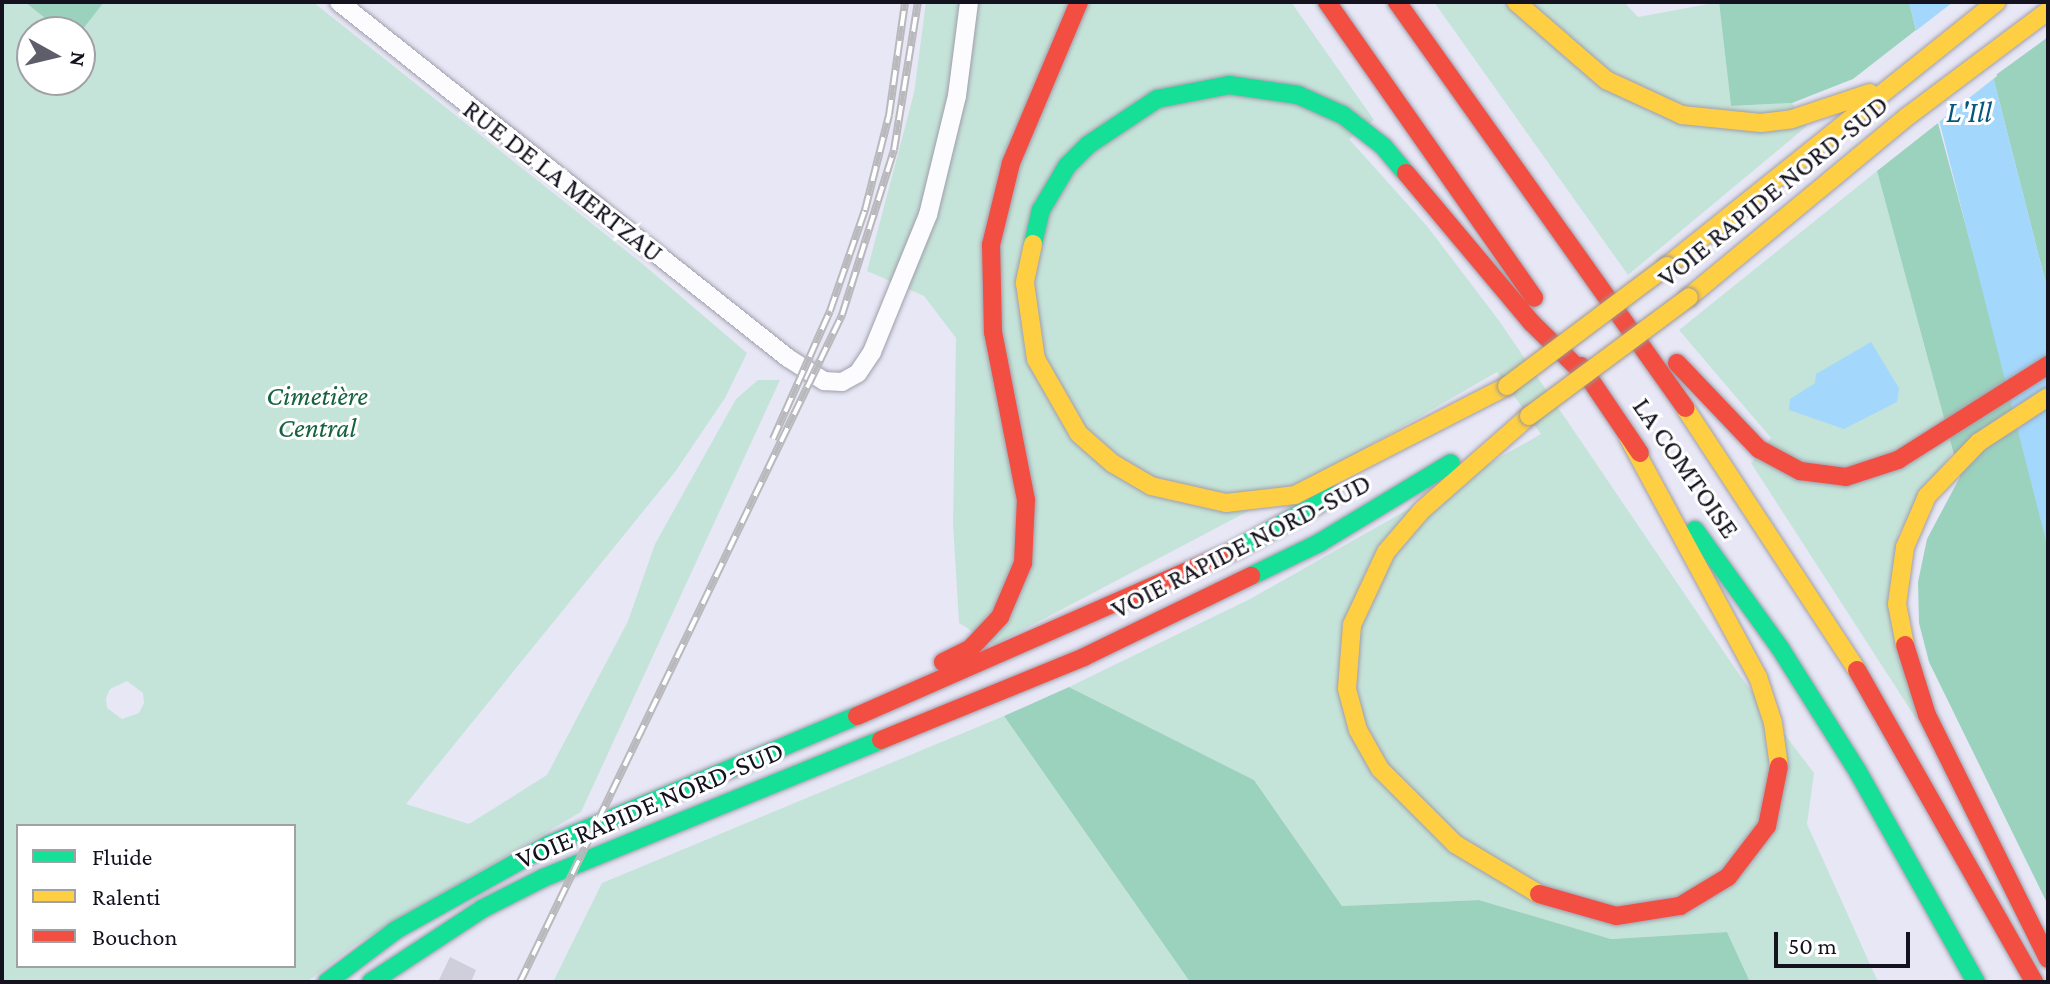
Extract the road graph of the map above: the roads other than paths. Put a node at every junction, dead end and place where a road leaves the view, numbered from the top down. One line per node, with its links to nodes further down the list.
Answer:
1 (339, 2): 2 (street, RUE DE LA MERTZAU)
2 (969, 2)
3 (1079, 2): 17 (highway)
4 (1327, 2): 12 (highway, LA COMTOISE)
5 (1397, 2): 9 (highway, LA COMTOISE)
6 (1516, 2): 10 (highway)
7 (1996, 2): 10 (highway, VOIE RAPIDE NORD-SUD)
8 (2048, 11): 15 (highway, VOIE RAPIDE NORD-SUD, bridge)
9 (1419, 31): 11 (highway); 22 (highway, LA COMTOISE)
10 (1889, 86): 13 (highway, VOIE RAPIDE NORD-SUD, bridge)
11 (2048, 365)
12 (1592, 382): 13 (highway); 16 (highway, LA COMTOISE)
13 (1507, 386): 17 (highway, VOIE RAPIDE NORD-SUD)
14 (2048, 397): 18 (highway)
15 (1529, 416): 16 (highway); 20 (highway, VOIE RAPIDE NORD-SUD)
16 (1628, 437): 21 (highway, LA COMTOISE)
17 (807, 737): 19 (highway, VOIE RAPIDE NORD-SUD)
18 (2048, 959)
19 (327, 982)
20 (371, 982)
21 (1976, 982)
22 (2034, 982)

